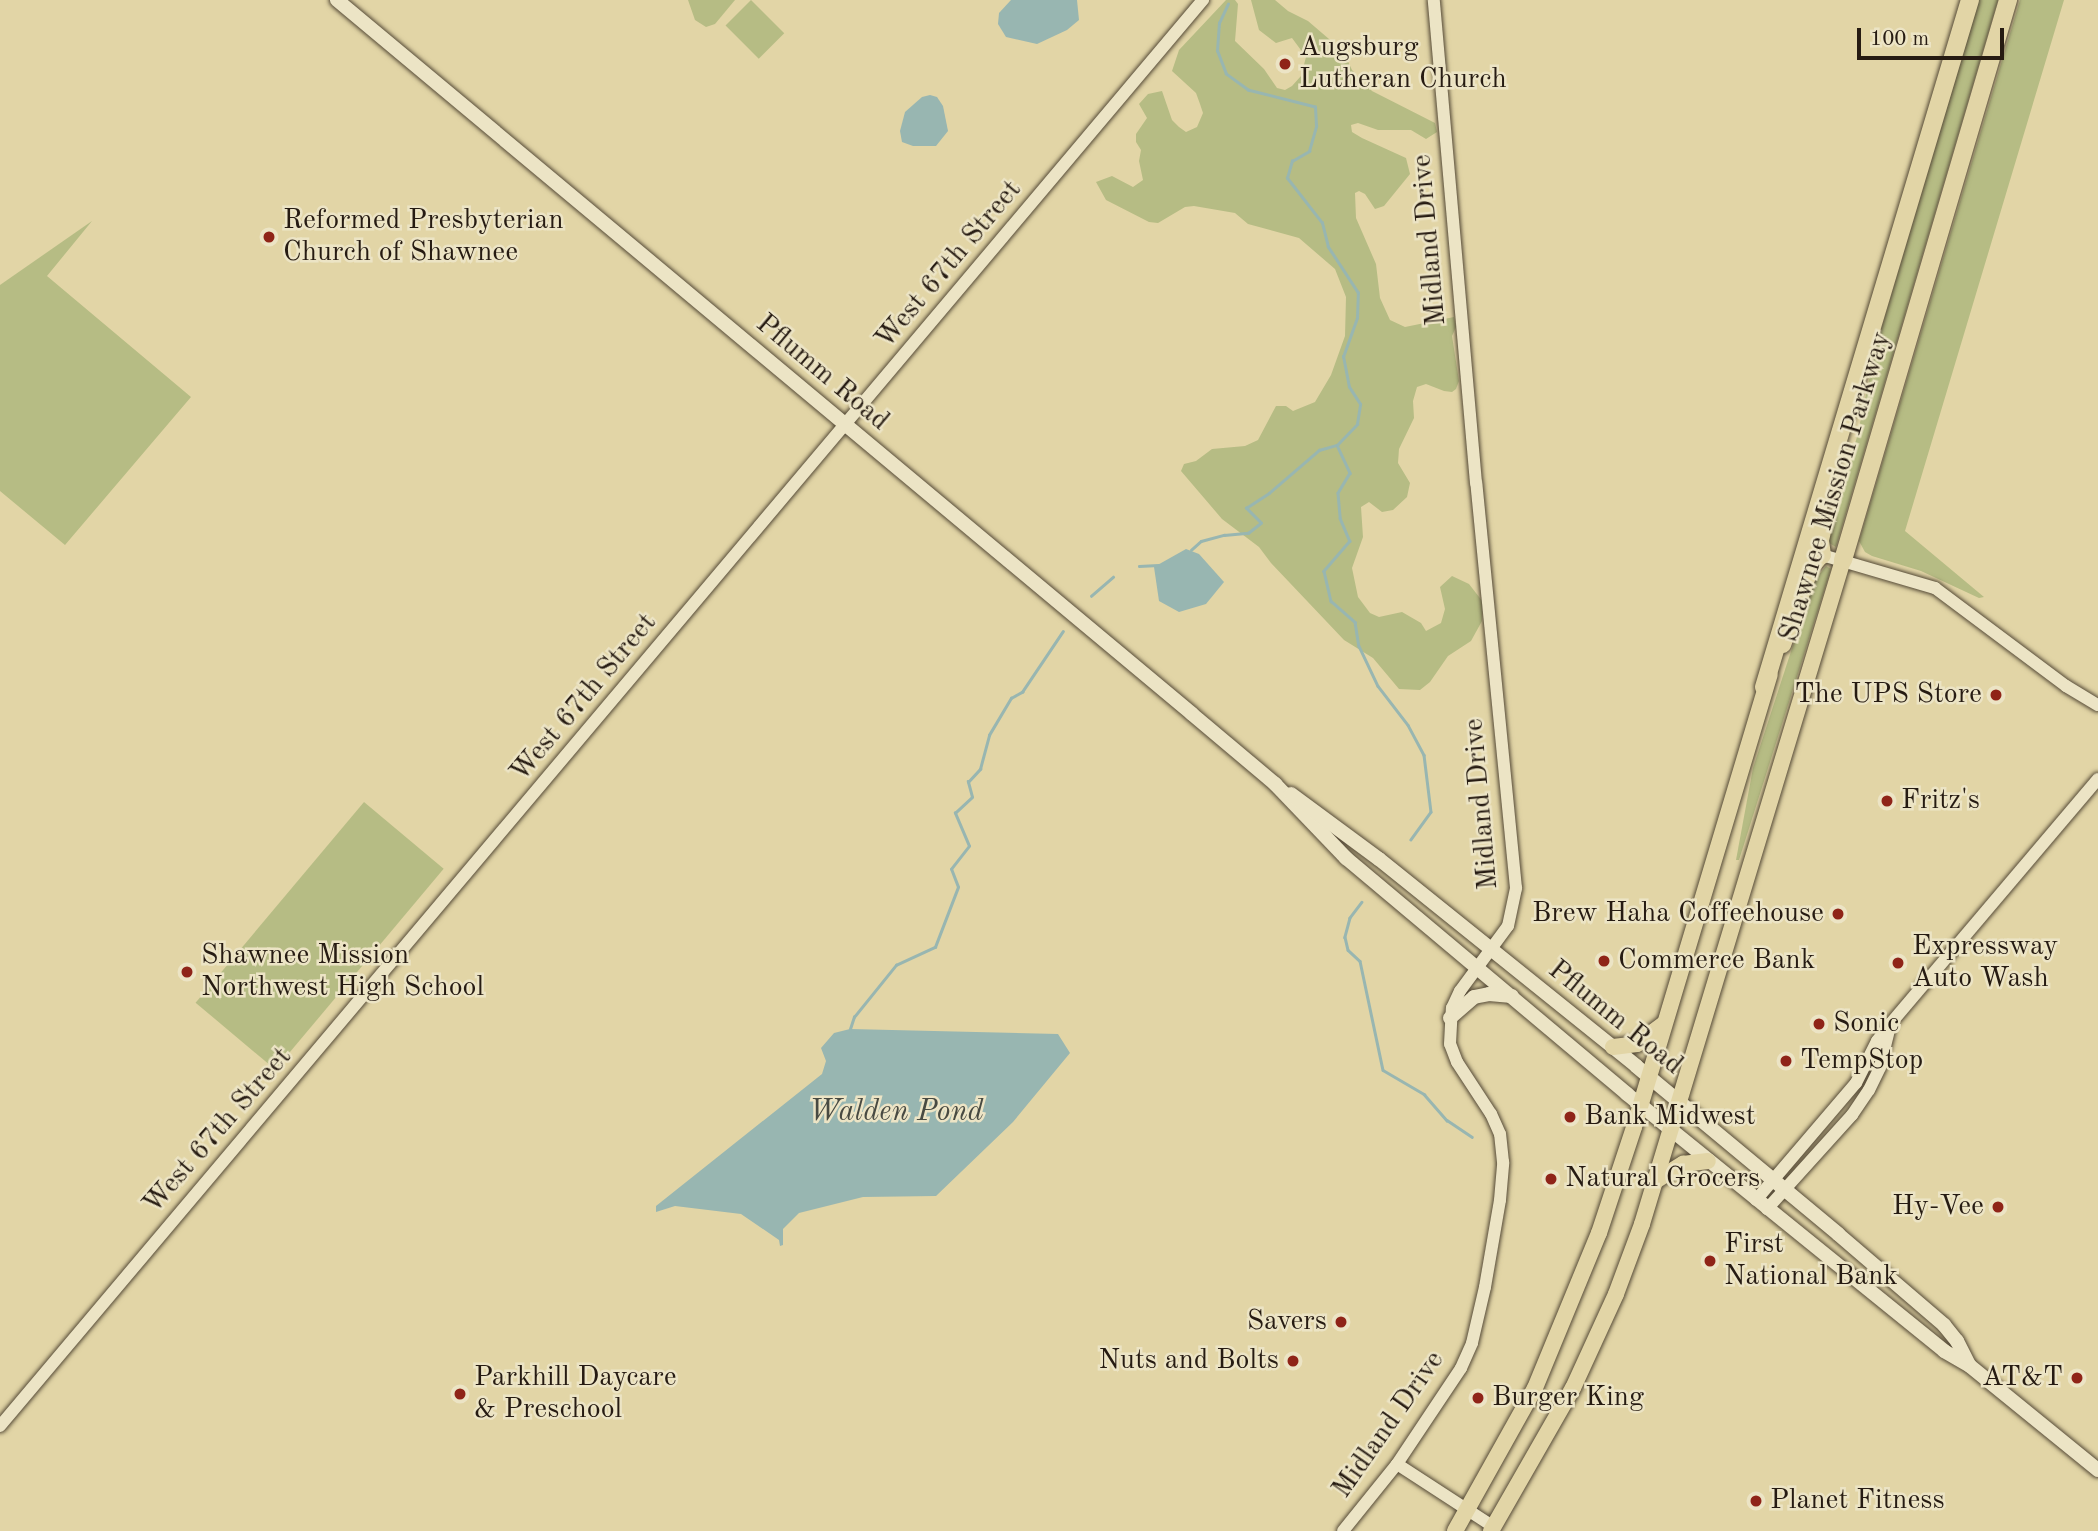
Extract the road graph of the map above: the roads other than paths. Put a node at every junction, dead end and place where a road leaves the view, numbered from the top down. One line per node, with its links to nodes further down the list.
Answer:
1 (337, 0): 7 (main road, Pflumm Road)
2 (1203, 0): 7 (street, West 67th Street)
3 (1434, 0): 14 (street, Midland Drive)
4 (1970, 0): 6 (highway, Shawnee Mission Parkway)
5 (2008, 0): 9 (highway, Shawnee Mission Parkway)
6 (1849, 403): 8 (highway); 10 (highway, Shawnee Mission Parkway)
7 (846, 426): 13 (main road, Pflumm Road); 29 (street, West 67th Street)
8 (1822, 555): 9 (street); 10 (highway)
9 (1843, 560): 11 (street); 21 (highway, Shawnee Mission Parkway)
10 (1764, 687): 18 (highway, Shawnee Mission Parkway)
11 (2098, 705)
12 (2098, 779): 26 (street)
13 (1275, 784): 14 (main road, Pflumm Road); 15 (main road, Pflumm Road)
14 (1491, 951): 15 (street, Midland Drive); 19 (main road, Pflumm Road)
15 (1479, 967): 16 (main road, Pflumm Road); 17 (street, Midland Drive)
16 (1512, 996): 17 (main road); 22 (main road, Pflumm Road)
17 (1450, 1018): 30 (street, Midland Drive)
18 (1664, 1024): 19 (highway); 20 (highway, Shawnee Mission Parkway)
19 (1613, 1047): 20 (main road, Pflumm Road)
20 (1649, 1076): 21 (main road, Pflumm Road); 22 (highway, Shawnee Mission Parkway)
21 (1680, 1101): 23 (highway, Shawnee Mission Parkway); 26 (main road, Pflumm Road)
22 (1640, 1105): 23 (main road, Pflumm Road); 32 (highway, Shawnee Mission Parkway)
23 (1672, 1131): 24 (main road, Pflumm Road); 25 (highway, Shawnee Mission Parkway)
24 (1708, 1161): 25 (highway); 27 (main road, Pflumm Road)
25 (1657, 1180): 33 (highway, Shawnee Mission Parkway)
26 (1779, 1185): 27 (street); 28 (main road, Pflumm Road)
27 (1762, 1204): 28 (main road, Pflumm Road)
28 (1970, 1366): 31 (main road, Pflumm Road)
29 (0, 1426)
30 (1397, 1464): 32 (street); 34 (street, Midland Drive)
31 (2098, 1470)
32 (1467, 1512): 33 (street); 35 (highway, Shawnee Mission Parkway)
33 (1492, 1529)
34 (1343, 1531)
35 (1455, 1531)

